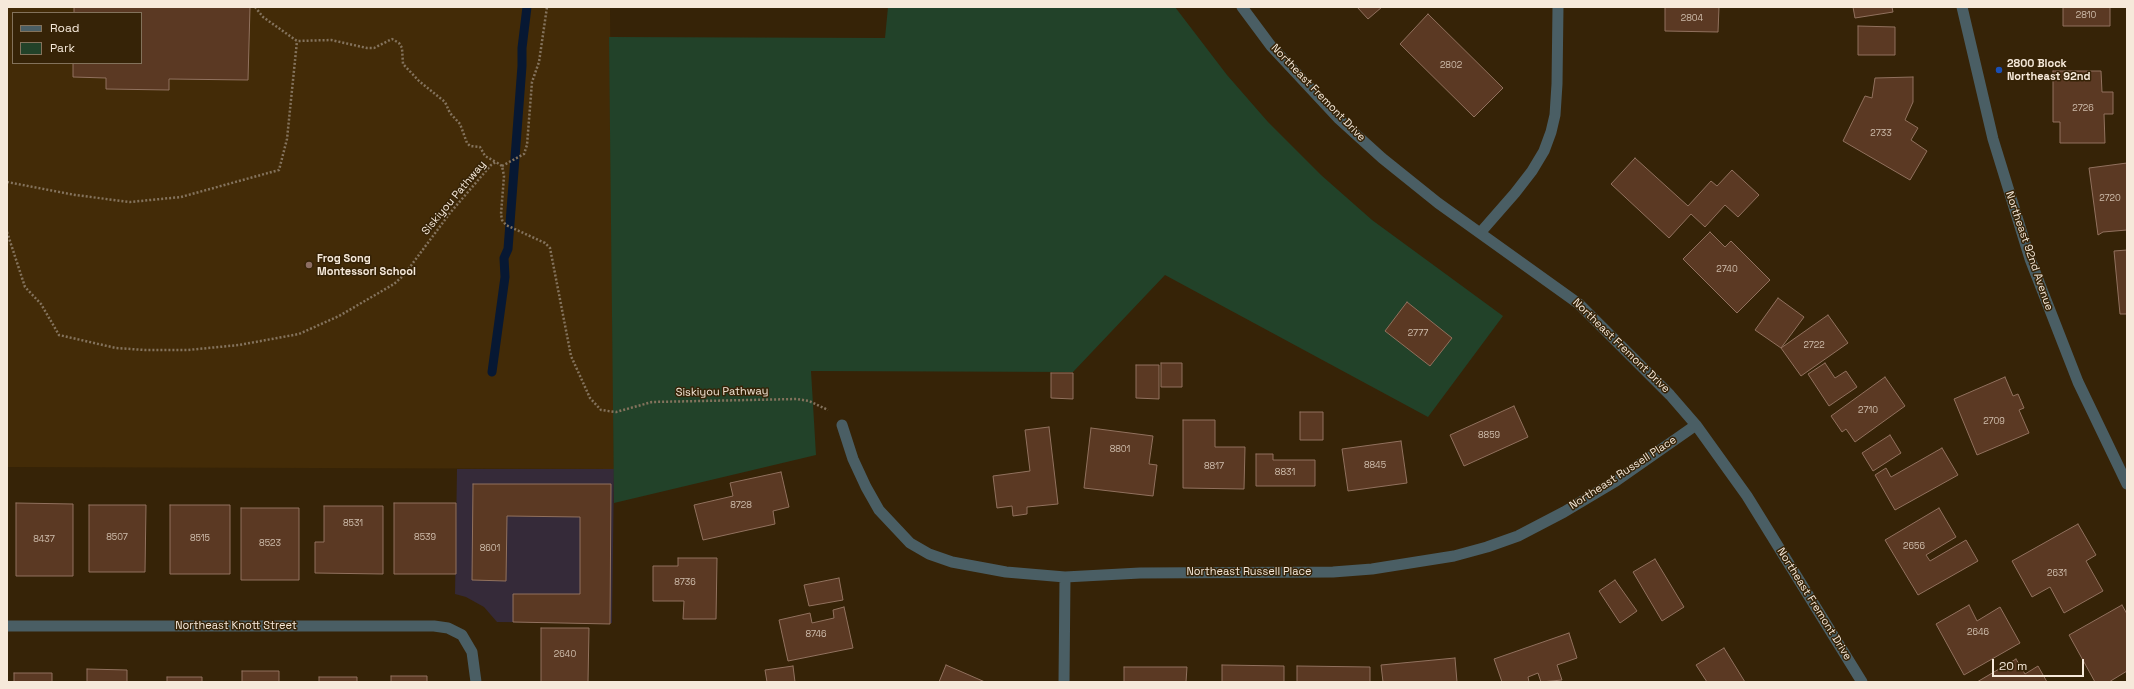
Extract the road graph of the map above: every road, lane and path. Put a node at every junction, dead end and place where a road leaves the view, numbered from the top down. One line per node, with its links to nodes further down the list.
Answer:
1 (255, 7): 6 (path)
2 (547, 7): 8 (path)
3 (1242, 7): 11 (street, Northeast Fremont Drive)
4 (1558, 7): 11 (street)
5 (1962, 7): 14 (street, Northeast 92nd Avenue)
6 (297, 41): 7 (path); 9 (path)
7 (496, 162): 8 (path, Siskiyou Pathway); 10 (path, Siskiyou Pathway)
8 (502, 166): 12 (path, Siskiyou Pathway)
9 (7, 182)
10 (7, 232)
11 (1480, 233): 13 (street, Northeast Fremont Drive)
12 (842, 425): 15 (street, Northeast Russell Place)
13 (1696, 425): 15 (street, Northeast Russell Place); 19 (street, Northeast Fremont Drive)
14 (2127, 484)
15 (1065, 577): 18 (street)
16 (7, 626): 17 (street, Northeast Knott Street)
17 (476, 682)
18 (1064, 682)
19 (1862, 682)

